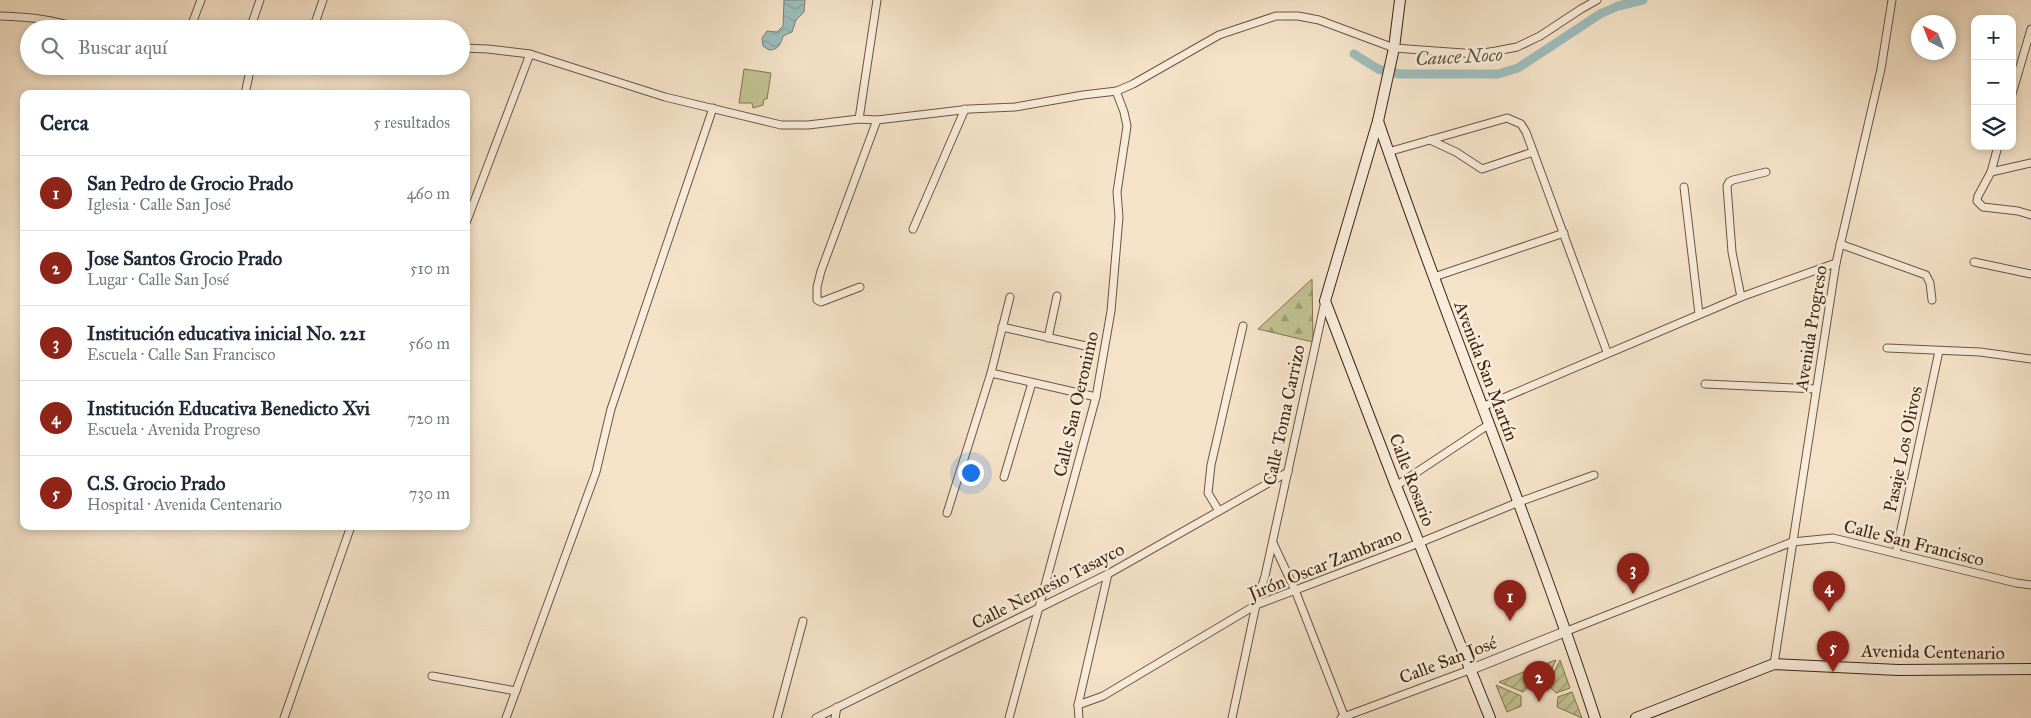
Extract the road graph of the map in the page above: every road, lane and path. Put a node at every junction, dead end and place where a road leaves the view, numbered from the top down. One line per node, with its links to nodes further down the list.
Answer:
1 (201, 0): 10 (street)
2 (260, 0): 11 (street)
3 (322, 0): 12 (street)
4 (877, 0): 23 (street)
5 (1400, 0): 15 (main road, Calle Toma Carrizo)
6 (1597, 0): 15 (street)
7 (1892, 0): 38 (street, Avenida Progreso)
8 (0, 16): 9 (street)
9 (50, 20)
10 (193, 20)
11 (253, 20)
12 (316, 20)
13 (2031, 29): 18 (street)
14 (470, 48): 16 (street)
15 (1394, 48): 20 (street); 25 (main road, Calle Toma Carrizo)
16 (530, 54): 21 (street); 34 (street)
17 (249, 75): 19 (street)
18 (2016, 80)
19 (246, 90)
20 (1116, 91): 22 (street); 62 (street, Calle San Oeronimo)
21 (713, 108): 23 (street); 88 (street)
22 (965, 109): 24 (street); 36 (street)
23 (859, 119): 24 (street)
24 (877, 120): 43 (street)
25 (1378, 121): 28 (main road, Avenida San Martín); 48 (main road, Calle Toma Carrizo)
26 (1430, 140): 28 (street); 29 (street); 29 (street)
27 (1997, 150): 32 (street)
28 (1388, 152): 42 (main road, Avenida San Martín)
29 (1534, 152): 37 (street)
30 (2031, 164): 32 (street)
31 (1766, 172): 46 (street)
32 (1991, 172): 35 (street)
33 (1684, 187): 49 (street)
34 (470, 212)
35 (2031, 216)
36 (913, 229)
37 (1564, 233): 42 (street); 56 (street)
38 (1840, 244): 40 (street, Avenida Progreso); 47 (street)
39 (1974, 262): 41 (street)
40 (1836, 263): 46 (street); 61 (street, Avenida Progreso)
41 (2031, 274)
42 (1434, 278): 63 (main road, Avenida San Martín)
43 (860, 287)
44 (1057, 296): 52 (street)
45 (1010, 297): 51 (street)
46 (1741, 297): 49 (street)
47 (1932, 300)
48 (1325, 301): 65 (street, Calle Toma Carrizo); 68 (main road, Calle Rosario)
49 (1698, 314): 56 (street)
50 (1243, 326): 70 (street)
51 (1002, 327): 52 (street); 58 (street)
52 (1048, 338): 53 (street)
53 (1090, 347)
54 (1886, 348): 55 (street)
55 (1939, 351): 57 (street); 76 (street, Pasaje Los Olivos)
56 (1607, 352): 63 (street)
57 (2031, 359)
58 (990, 373): 59 (street); 71 (street)
59 (1032, 383): 62 (street); 67 (street)
60 (1705, 384): 61 (street)
61 (1816, 388): 73 (street, Avenida Progreso)
62 (1096, 398): 81 (street, Calle San Oeronimo)
63 (1482, 407): 64 (main road, Avenida San Martín)
64 (1488, 425): 68 (street); 69 (main road, Avenida San Martín)
65 (1288, 472): 70 (street, Calle Nemesio Tasayco); 74 (street, Calle Toma Carrizo)
66 (1594, 475): 69 (street, Jirón Oscar Zambrano)
67 (1004, 477)
68 (1396, 486): 75 (main road, Calle Rosario)
69 (1519, 502): 75 (street, Jirón Oscar Zambrano); 83 (main road, Avenida San Martín)
70 (1219, 511): 77 (street, Calle Nemesio Tasayco)
71 (947, 513)
72 (350, 530): 91 (street)
73 (1792, 542): 76 (street, Calle San Francisco); 83 (street, Calle San Francisco); 84 (street, Avenida Progreso)
74 (1273, 543): 79 (street); 80 (street, Calle Toma Carrizo)
75 (1419, 543): 79 (street, Jirón Oscar Zambrano); 85 (main road, Calle Rosario)
76 (1896, 553): 78 (street, Calle San Francisco)
77 (1108, 574): 81 (street, Calle Nemesio Tasayco); 89 (street)
78 (2031, 585)
79 (1295, 590): 80 (street, Jirón Oscar Zambrano); 99 (street)
80 (1256, 605): 89 (street, Jirón Oscar Zambrano); 98 (street, Calle Toma Carrizo)
81 (1038, 610): 90 (street, Calle Nemesio Tasayco); 96 (street, Calle San Oeronimo)
82 (803, 621): 93 (street)
83 (1567, 631): 85 (street, Calle San José); 101 (main road, Avenida San Martín)
84 (1774, 664): 86 (main road, Avenida Centenario); 102 (main road, Avenida Centenario)
85 (1472, 669): 99 (street, Calle San José); 100 (main road, Calle Rosario)
86 (2031, 669)
87 (432, 676): 88 (street)
88 (516, 691): 92 (street)
89 (1078, 705): 97 (street)
90 (837, 707): 94 (street, Calle Nemesio Tasayco); 95 (street)
91 (284, 718)
92 (506, 718)
93 (777, 718)
94 (816, 718)
95 (835, 718)
96 (1009, 718)
97 (1079, 718)
98 (1232, 718)
99 (1343, 718)
100 (1490, 718)
101 (1595, 718)
102 (1636, 718)

